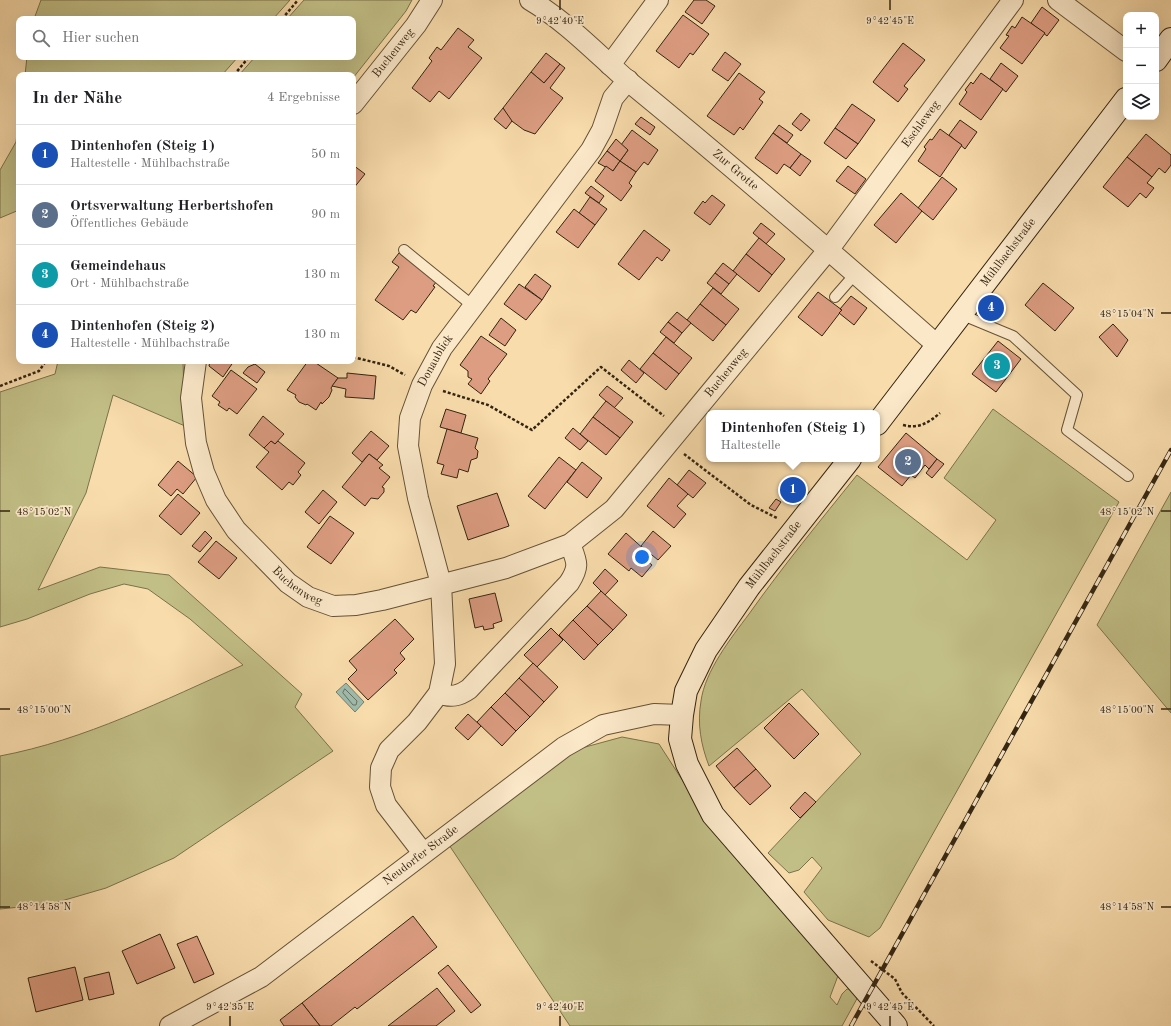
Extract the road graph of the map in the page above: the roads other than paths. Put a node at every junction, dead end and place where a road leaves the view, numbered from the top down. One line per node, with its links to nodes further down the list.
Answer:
1 (432, 0): 11 (street, Buchenweg)
2 (530, 0): 9 (street, Zur Grotte)
3 (658, 0): 9 (street)
4 (1013, 0): 13 (street, Eschleweg)
5 (1058, 0): 7 (street)
6 (1171, 39): 8 (main road)
7 (1123, 49)
8 (1159, 56)
9 (610, 65): 10 (street, Zur Grotte)
10 (628, 80): 13 (street, Zur Grotte); 17 (street, Donaublick)
11 (356, 100)
12 (1123, 103): 18 (main road, Mühlbachstraße)
13 (828, 249): 15 (street, Zur Grotte); 24 (street, Buchenweg)
14 (404, 250): 17 (lane)
15 (856, 273): 16 (lane); 19 (street, Zur Grotte)
16 (835, 297)
17 (473, 306): 25 (street, Donaublick)
18 (960, 314): 19 (main road, Mühlbachstraße); 23 (lane)
19 (936, 345): 21 (main road, Mühlbachstraße)
20 (196, 364): 25 (street, Buchenweg)
21 (882, 418)
22 (848, 462): 27 (main road, Mühlbachstraße)
23 (1128, 476)
24 (570, 544): 25 (street, Buchenweg); 26 (street)
25 (441, 584): 26 (street, Donaublick)
26 (439, 693): 28 (street)
27 (682, 715): 28 (street, Neudorfer Straße); 30 (main road, Mühlbachstraße)
28 (423, 853): 29 (street, Neudorfer Straße)
29 (170, 1026)
30 (896, 1026)

